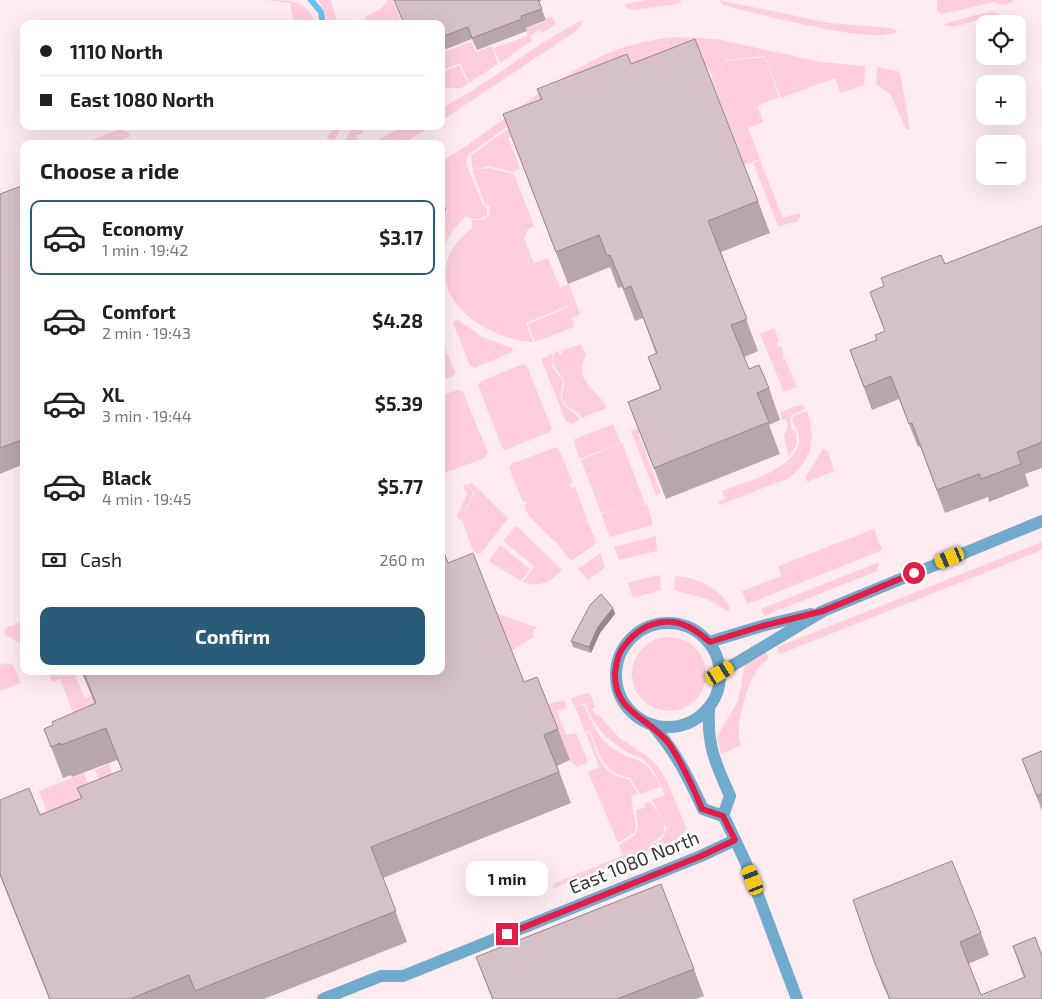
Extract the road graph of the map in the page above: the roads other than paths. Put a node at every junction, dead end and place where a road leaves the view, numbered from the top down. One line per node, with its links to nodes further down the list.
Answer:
1 (1042, 521): 2 (street)
2 (823, 611): 3 (street); 4 (street)
3 (710, 642): 4 (street); 6 (street)
4 (720, 673): 5 (street)
5 (709, 710): 6 (street); 7 (street)
6 (654, 727): 7 (street)
7 (723, 816): 8 (street)
8 (735, 840): 9 (street, East 1080 North); 10 (street)
9 (323, 999)
10 (797, 999)

